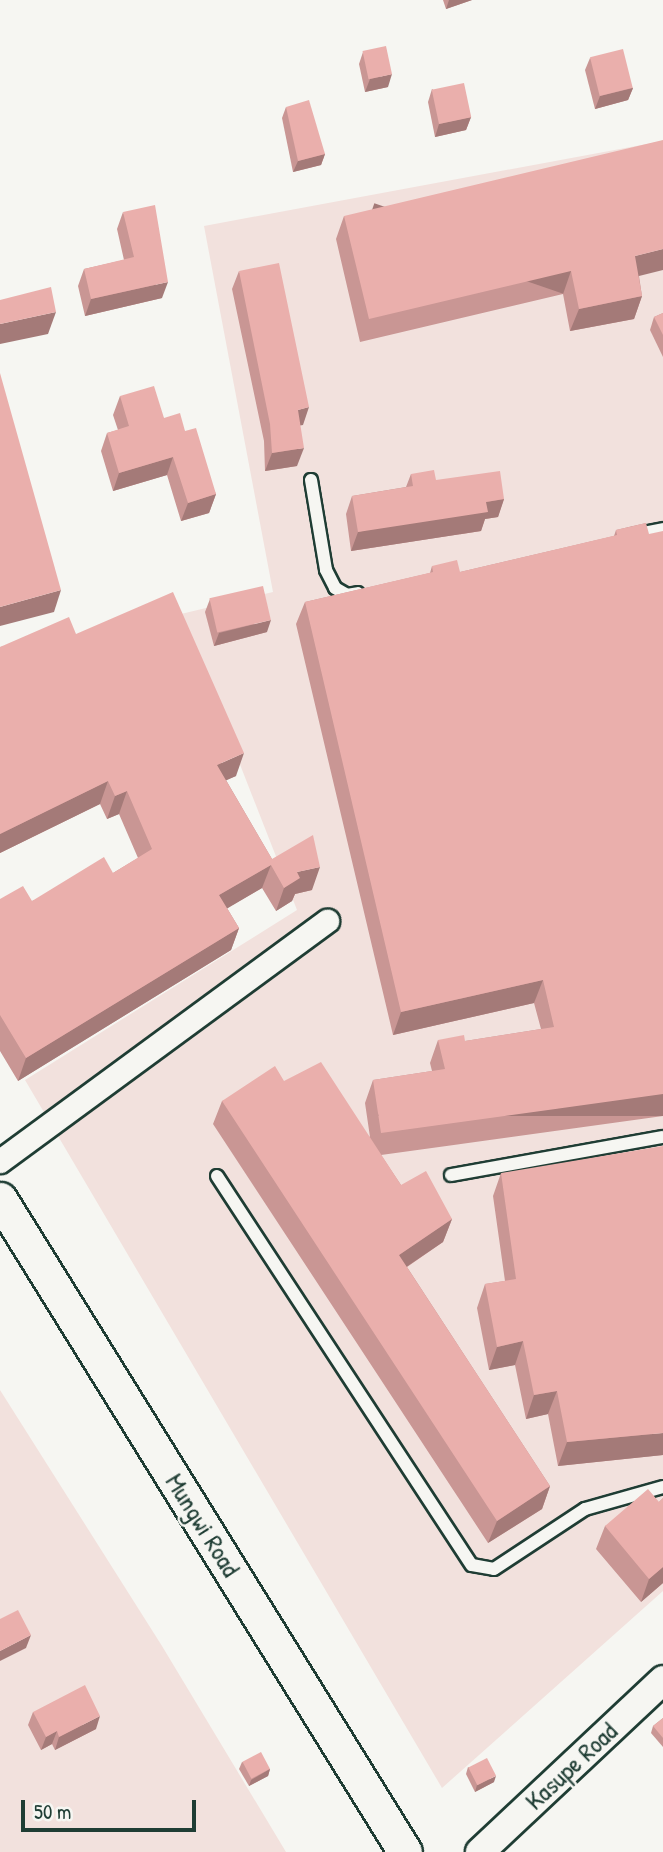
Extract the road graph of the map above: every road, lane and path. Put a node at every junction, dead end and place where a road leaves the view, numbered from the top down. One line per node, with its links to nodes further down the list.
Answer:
1 (311, 480): 4 (lane)
2 (663, 529): 3 (lane)
3 (623, 537)
4 (368, 592)
5 (327, 921): 7 (street)
6 (663, 1137): 8 (lane)
7 (0, 1161)
8 (451, 1175)
9 (216, 1176): 12 (lane)
10 (0, 1199): 15 (main road, Mungwi Road)
11 (0, 1234): 14 (main road, Mungwi Road)
12 (663, 1487)
13 (663, 1680): 16 (street, Kasupe Road)
14 (380, 1852)
15 (405, 1852)
16 (480, 1852)

